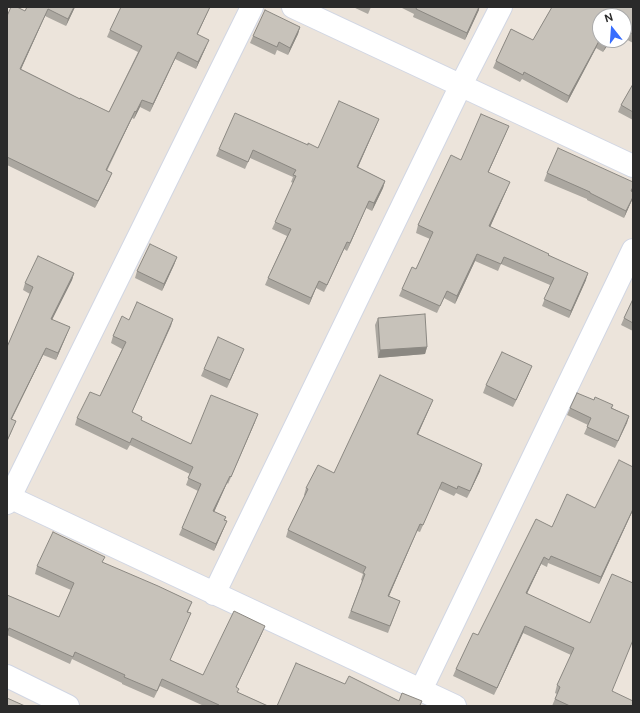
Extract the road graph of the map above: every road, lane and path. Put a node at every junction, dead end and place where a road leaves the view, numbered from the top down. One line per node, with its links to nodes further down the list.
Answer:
1 (252, 7): 7 (street)
2 (293, 7): 4 (street)
3 (501, 7): 4 (street)
4 (460, 85): 5 (street); 8 (street)
5 (633, 166)
6 (633, 250): 10 (street)
7 (8, 499): 8 (street)
8 (214, 594): 10 (street)
9 (7, 676): 11 (street)
10 (421, 690): 12 (street)
11 (68, 706)
12 (455, 706)

